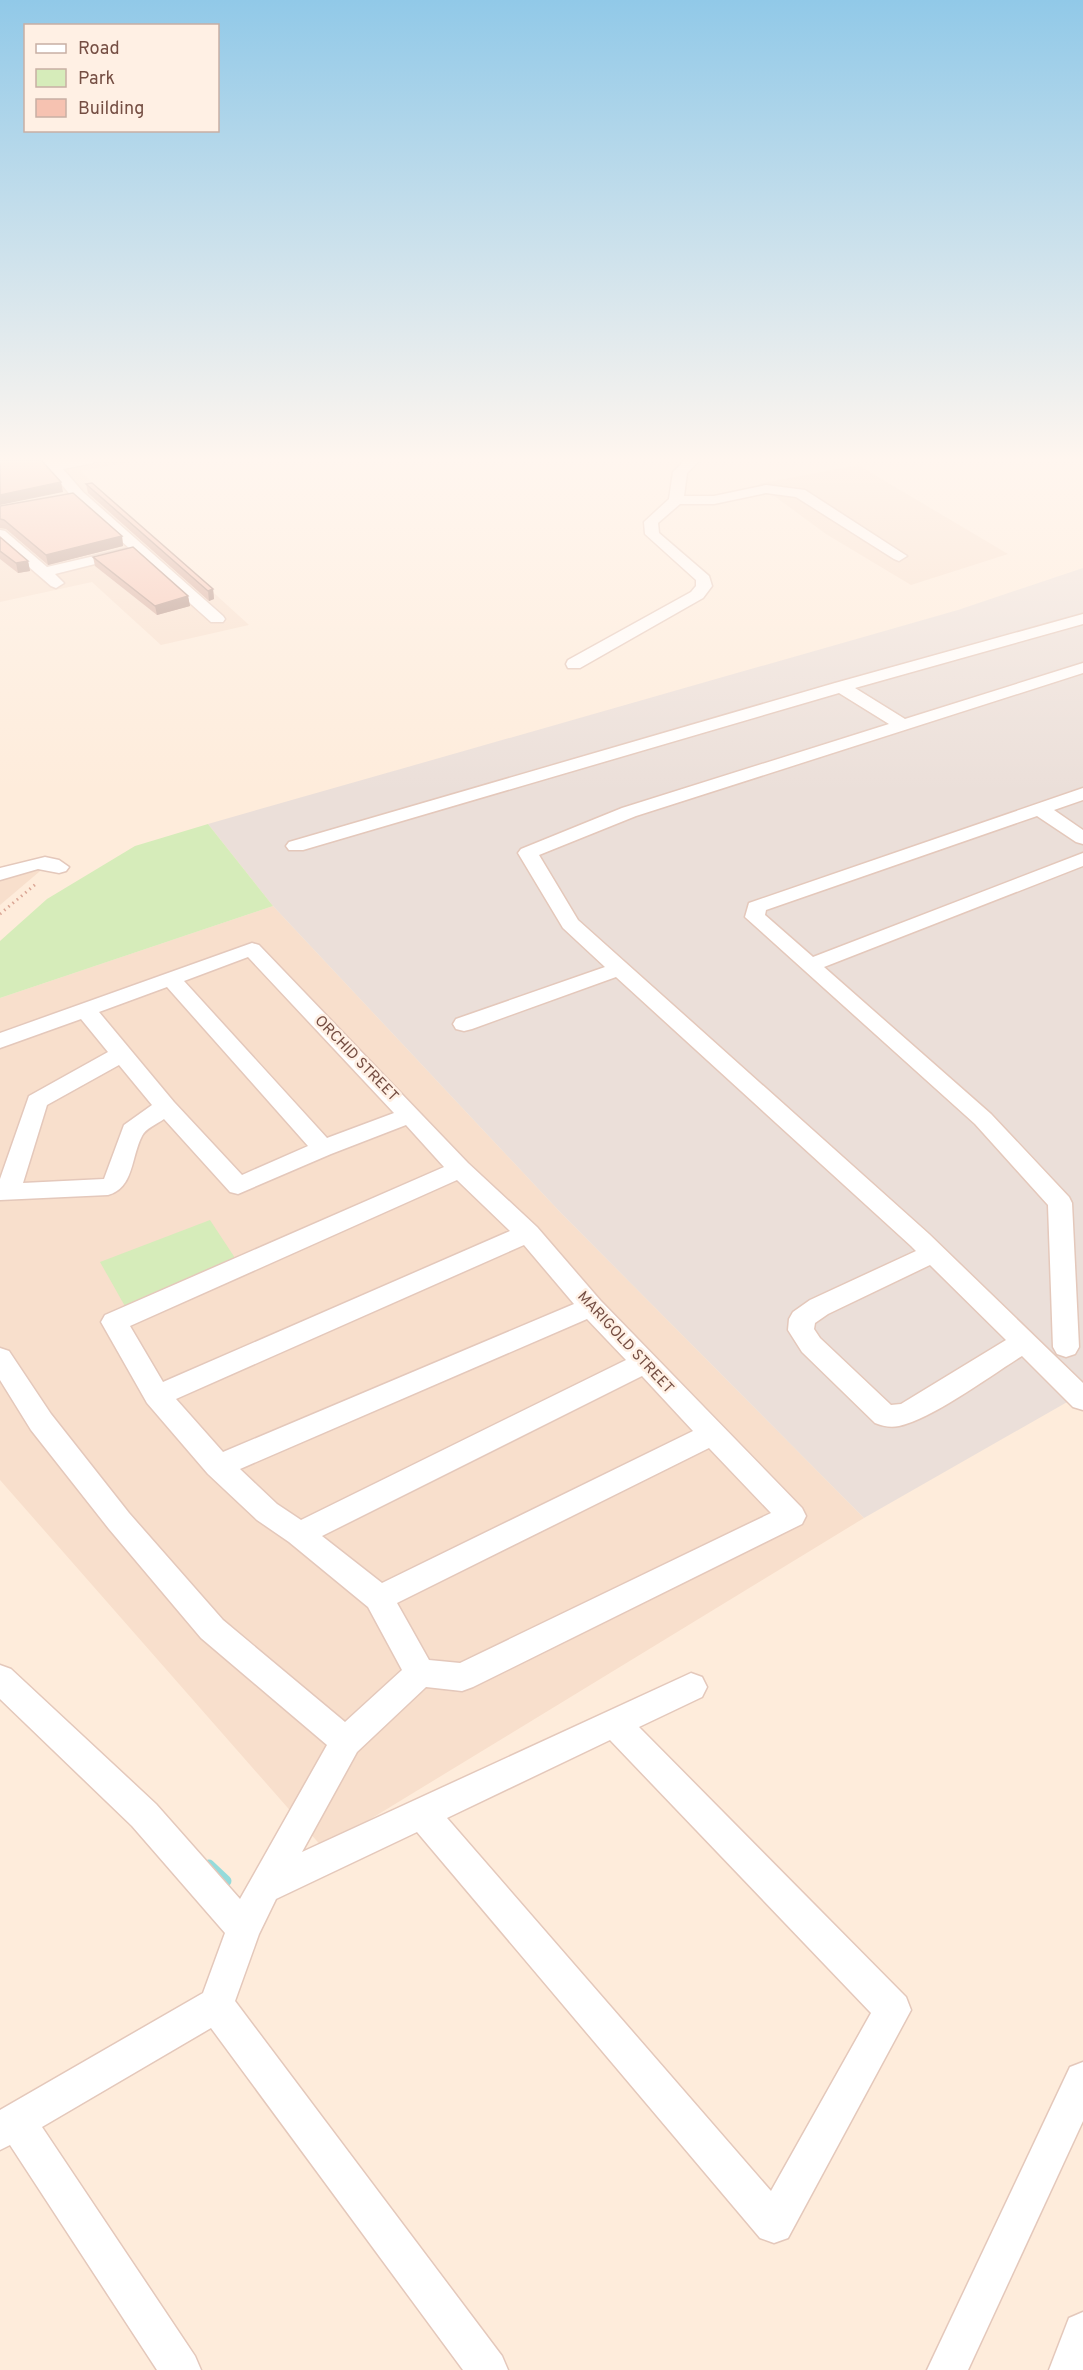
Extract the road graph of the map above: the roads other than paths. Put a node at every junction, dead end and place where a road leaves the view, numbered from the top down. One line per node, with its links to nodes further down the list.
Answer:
1 (50, 571): 4 (street)
2 (162, 571): 7 (street)
3 (694, 571): 8 (street)
4 (44, 572): 5 (street)
5 (58, 585)
6 (1083, 618): 10 (street)
7 (217, 619)
8 (574, 664)
9 (1083, 668): 11 (street)
10 (841, 687): 11 (street); 15 (street)
11 (904, 726): 20 (street)
12 (1083, 794): 13 (street)
13 (1039, 809): 14 (street); 19 (street)
14 (1083, 838)
15 (296, 846)
16 (1083, 859): 19 (street)
17 (59, 867): 18 (street)
18 (0, 874)
19 (808, 966): 34 (street)
20 (619, 969): 23 (street); 32 (street)
21 (171, 980): 22 (street); 27 (street, ORCHID STREET); 28 (street)
22 (85, 1010): 24 (street); 25 (street)
23 (464, 1024)
24 (0, 1041)
25 (121, 1054): 26 (street); 30 (street)
26 (166, 1107): 28 (street); 30 (street)
27 (411, 1115): 28 (street); 29 (street, ORCHID STREET)
28 (323, 1148)
29 (460, 1169): 31 (street, MARIGOLD STREET); 38 (street)
30 (4, 1191)
31 (528, 1233): 33 (street, MARIGOLD STREET); 38 (street)
32 (933, 1253): 35 (street); 35 (street)
33 (591, 1307): 37 (street, MARIGOLD STREET); 41 (street)
34 (1074, 1343): 35 (street)
35 (1032, 1350): 39 (street)
36 (0, 1358): 48 (street)
37 (645, 1364): 40 (street, MARIGOLD STREET); 42 (street)
38 (157, 1396): 41 (street)
39 (1083, 1400)
40 (714, 1433): 43 (street); 44 (street, MARIGOLD STREET)
41 (218, 1466): 42 (street)
42 (299, 1534): 43 (street)
43 (379, 1598): 44 (street)
44 (420, 1673): 48 (street)
45 (0, 1679): 51 (street)
46 (691, 1687): 47 (street)
47 (614, 1723): 49 (street); 49 (street)
48 (346, 1742): 50 (street)
49 (422, 1813): 50 (street)
50 (264, 1887): 51 (street)
51 (244, 1929): 52 (street)
52 (216, 2005): 54 (street); 57 (street)
53 (1083, 2080): 58 (street)
54 (8, 2127): 56 (street)
55 (1083, 2332): 59 (street)
56 (181, 2370)
57 (488, 2370)
58 (947, 2370)
59 (1069, 2370)

